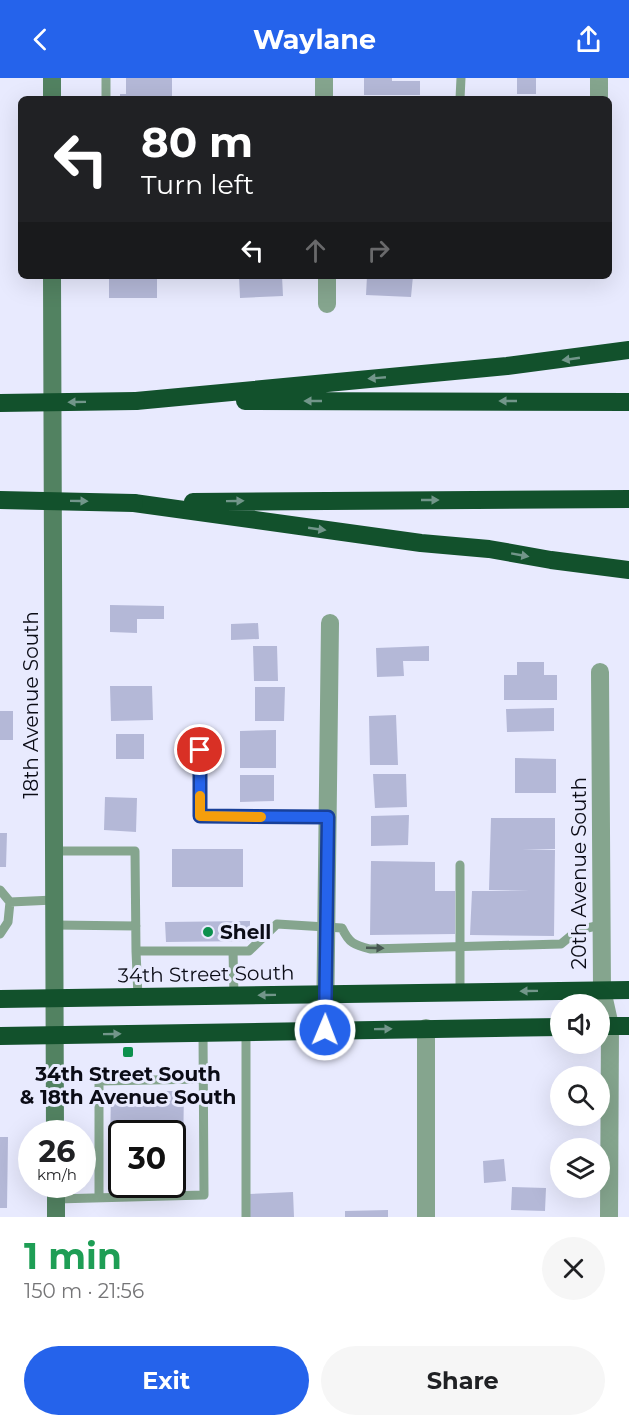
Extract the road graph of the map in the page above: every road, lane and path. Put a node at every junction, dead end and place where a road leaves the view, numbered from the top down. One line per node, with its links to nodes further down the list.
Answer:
1 (51, 78): 6 (street)
2 (106, 78): 7 (lane)
3 (324, 78): 8 (street)
4 (461, 78): 9 (lane)
5 (598, 78): 10 (street)
6 (52, 96)
7 (106, 96)
8 (324, 96)
9 (460, 96)
10 (599, 96)
11 (52, 279): 26 (street, 18th Avenue South)
12 (327, 279): 13 (street)
13 (327, 303)
14 (629, 350): 15 (highway, one-way to 15)
15 (136, 401): 16 (highway, one-way to 15); 17 (highway, one-way to 17, bridge)
16 (629, 402)
17 (0, 403)
18 (629, 499): 20 (highway, one-way to 18)
19 (0, 500): 20 (highway, one-way to 20, bridge)
20 (134, 503): 21 (highway, one-way to 21)
21 (629, 570)
22 (330, 623): 25 (street)
23 (600, 672): 32 (street, 20th Avenue South)
24 (215, 750): 25 (lane)
25 (328, 817): 34 (street)
26 (54, 850): 29 (street, 18th Avenue South); 33 (lane)
27 (460, 865): 36 (lane)
28 (0, 890): 30 (lane)
29 (54, 900): 30 (lane); 31 (street, 18th Avenue South)
30 (10, 902): 35 (lane)
31 (54, 925): 33 (lane); 46 (street, 18th Avenue South)
32 (601, 925): 36 (lane); 39 (street, 20th Avenue South)
33 (136, 926): 37 (lane)
34 (326, 926): 36 (lane, one-way to 36); 38 (lane); 42 (street)
35 (0, 934)
36 (461, 946): 41 (lane)
37 (136, 951): 38 (lane); 45 (lane)
38 (232, 951): 44 (lane)
39 (602, 990): 40 (highway, 34th Street South); 41 (highway, 34th Street South, one-way to 41); 43 (street, 20th Avenue South)
40 (629, 990)
41 (460, 992): 42 (highway, 34th Street South)
42 (326, 994): 44 (highway, 34th Street South, one-way to 44); 52 (street)
43 (602, 994)
44 (234, 996): 45 (highway, 34th Street South)
45 (138, 997): 46 (highway, 34th Street South)
46 (54, 998): 47 (highway, 34th Street South); 55 (street, 18th Avenue South)
47 (0, 999)
48 (610, 1026): 49 (highway)
49 (629, 1026)
50 (550, 1027): 51 (highway)
51 (426, 1028): 52 (highway, one-way to 51); 63 (street)
52 (325, 1030): 53 (highway)
53 (246, 1031): 54 (highway); 62 (lane)
54 (203, 1032): 55 (highway, one-way to 54); 58 (lane)
55 (54, 1035): 56 (highway); 59 (street, 18th Avenue South)
56 (0, 1036)
57 (606, 1054): 64 (street, 20th Avenue South)
58 (203, 1079): 60 (lane); 60 (lane)
59 (55, 1120)
60 (99, 1198): 61 (lane)
61 (56, 1200)
62 (246, 1217)
63 (426, 1217)
64 (609, 1217)

